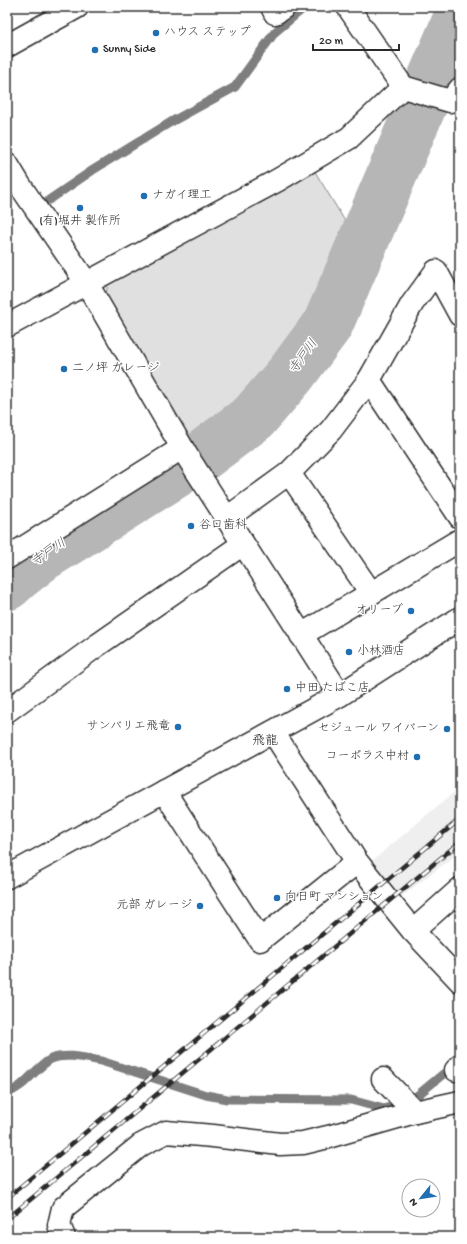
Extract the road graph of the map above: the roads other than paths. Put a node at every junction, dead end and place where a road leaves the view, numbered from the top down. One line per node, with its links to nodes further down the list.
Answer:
1 (77, 7): 5 (street)
2 (272, 7): 3 (street)
3 (284, 7)
4 (348, 7): 6 (street)
5 (7, 46)
6 (437, 95): 9 (street)
7 (7, 164): 8 (street)
8 (13, 188): 9 (street)
9 (86, 282): 11 (street); 13 (street)
10 (460, 315): 12 (street)
11 (7, 326)
12 (369, 380): 14 (street); 15 (street)
13 (185, 452): 16 (street); 19 (street)
14 (289, 473): 16 (street); 20 (street)
15 (460, 517)
16 (227, 518): 18 (street)
17 (460, 540): 20 (street)
18 (243, 544): 22 (street); 24 (street)
19 (8, 554)
20 (371, 593): 22 (street)
21 (460, 618): 23 (street)
22 (301, 635): 23 (street)
23 (340, 695): 25 (street)
24 (7, 711)
25 (273, 732): 26 (street); 27 (street)
26 (164, 790): 27 (street); 28 (street)
27 (357, 862): 30 (street)
28 (7, 877)
29 (460, 889): 30 (street)
30 (413, 931): 31 (street)
31 (460, 981)
32 (383, 1079): 34 (street)
33 (460, 1102): 34 (street)
34 (415, 1112): 35 (street)
35 (64, 1237)

